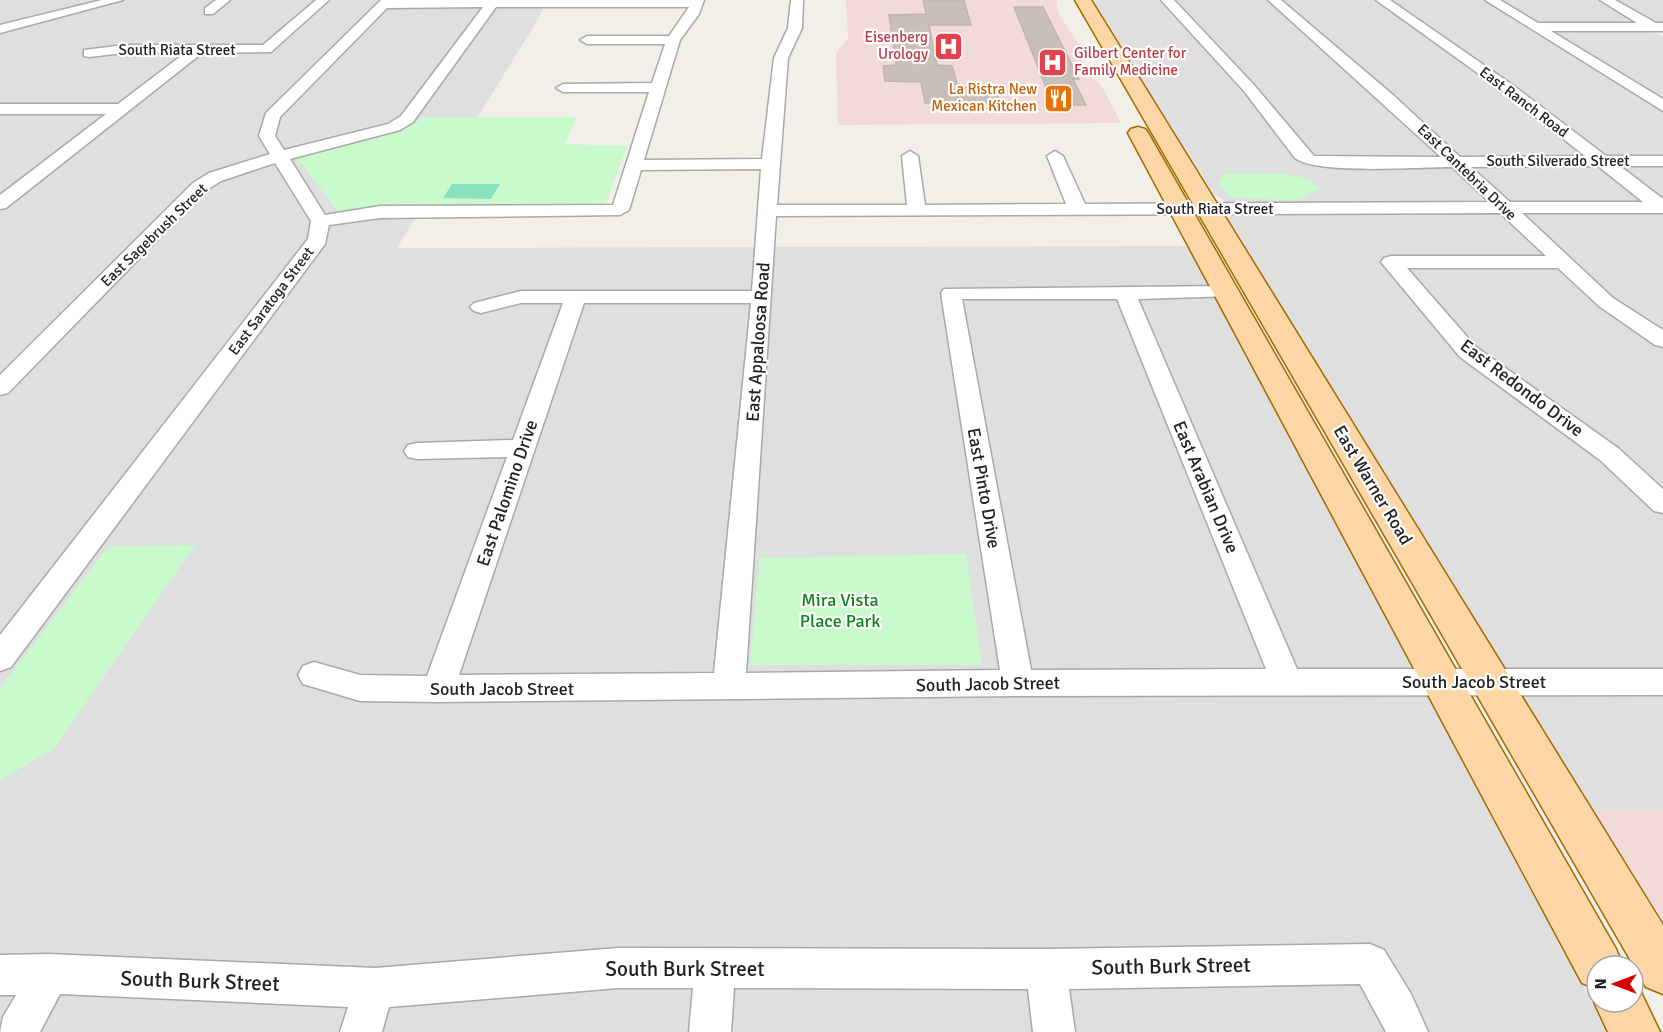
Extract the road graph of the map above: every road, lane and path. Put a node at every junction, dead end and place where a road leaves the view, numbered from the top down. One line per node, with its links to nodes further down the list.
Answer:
1 (117, 0): 18 (street)
2 (224, 0): 15 (street)
3 (323, 0): 16 (street)
4 (797, 0): 39 (street, East Appaloosa Road)
5 (1083, 0): 21 (main road, East Warner Road)
6 (1167, 0): 38 (street, South Silverado Street)
7 (1274, 0): 38 (street, East Cantebria Drive)
8 (1382, 0): 36 (street, East Ranch Road)
9 (1491, 0): 17 (street)
10 (1606, 0): 19 (street)
11 (698, 1): 13 (street); 23 (street)
12 (385, 2): 14 (street); 33 (street)
13 (548, 2): 14 (street)
14 (492, 4): 33 (street)
15 (209, 11)
16 (299, 13): 25 (street); 25 (street, South Riata Street)
17 (1534, 27): 19 (street); 29 (street)
18 (0, 29)
19 (1660, 29)
20 (1080, 31): 21 (main road)
21 (1101, 31): 44 (main road, East Warner Road)
22 (587, 40): 23 (street)
23 (674, 40): 27 (street)
24 (200, 49): 25 (street, South Riata Street); 26 (street, South Riata Street); 31 (street)
25 (251, 49)
26 (89, 53)
27 (657, 87): 28 (street); 40 (street)
28 (563, 88)
29 (1663, 106)
30 (0, 110): 31 (street)
31 (120, 110): 41 (street)
32 (1127, 114): 44 (main road, East Warner Road)
33 (280, 156): 48 (street); 56 (street, East Sagebrush Street)
34 (910, 156): 45 (street)
35 (1055, 156): 46 (street)
36 (1600, 160): 37 (street, South Silverado Street); 38 (street, South Silverado Street); 43 (street, East Ranch Road)
37 (1663, 160)
38 (1456, 162): 42 (street, East Cantebria Drive)
39 (770, 164): 40 (street); 47 (street, East Appaloosa Road)
40 (635, 165): 48 (street)
41 (0, 204)
42 (1504, 208): 43 (street, South Riata Street); 44 (street, South Riata Street); 49 (street, East Cantebria Drive)
43 (1663, 208)
44 (1194, 209): 46 (street, South Riata Street); 51 (main road, East Warner Road); 64 (main road, East Warner Road)
45 (917, 210): 46 (street, South Riata Street); 47 (street, South Riata Street)
46 (1078, 210)
47 (767, 211): 53 (street, East Appaloosa Road)
48 (320, 221): 60 (street, East Saratoga Street)
49 (1562, 262): 55 (street, East Cantebria Drive); 59 (street, East Redondo Drive)
50 (1125, 292): 51 (street); 62 (street, East Arabian Drive); 66 (street, East Pinto Drive)
51 (1226, 292): 63 (main road, East Warner Road)
52 (576, 297): 53 (street); 54 (street); 57 (street, East Palomino Drive)
53 (762, 297): 67 (street, East Appaloosa Road)
54 (481, 308)
55 (1663, 340)
56 (0, 388)
57 (523, 448): 58 (street); 68 (street, East Palomino Drive)
58 (417, 451)
59 (1663, 504)
60 (0, 658)
61 (314, 675): 68 (street, South Jacob Street)
62 (1287, 682): 63 (street, South Jacob Street); 66 (street, South Jacob Street)
63 (1441, 682): 64 (street, South Jacob Street); 69 (main road, East Warner Road)
64 (1491, 682): 65 (street, South Jacob Street); 72 (main road, East Warner Road)
65 (1663, 682)
66 (1018, 683): 67 (street, South Jacob Street)
67 (729, 687): 68 (street, South Jacob Street)
68 (438, 689)
69 (1592, 954)
70 (715, 968): 71 (street, South Burk Street); 75 (street, South Burk Street); 79 (street)
71 (1046, 969): 80 (street); 81 (street, South Burk Street)
72 (1663, 970)
73 (49, 974): 74 (street, South Burk Street); 75 (street, South Burk Street); 77 (street)
74 (0, 975)
75 (375, 988): 78 (street)
76 (1625, 1014): 82 (main road)
77 (18, 1032)
78 (361, 1032)
79 (710, 1032)
80 (1054, 1032)
81 (1407, 1032)
82 (1635, 1032)

